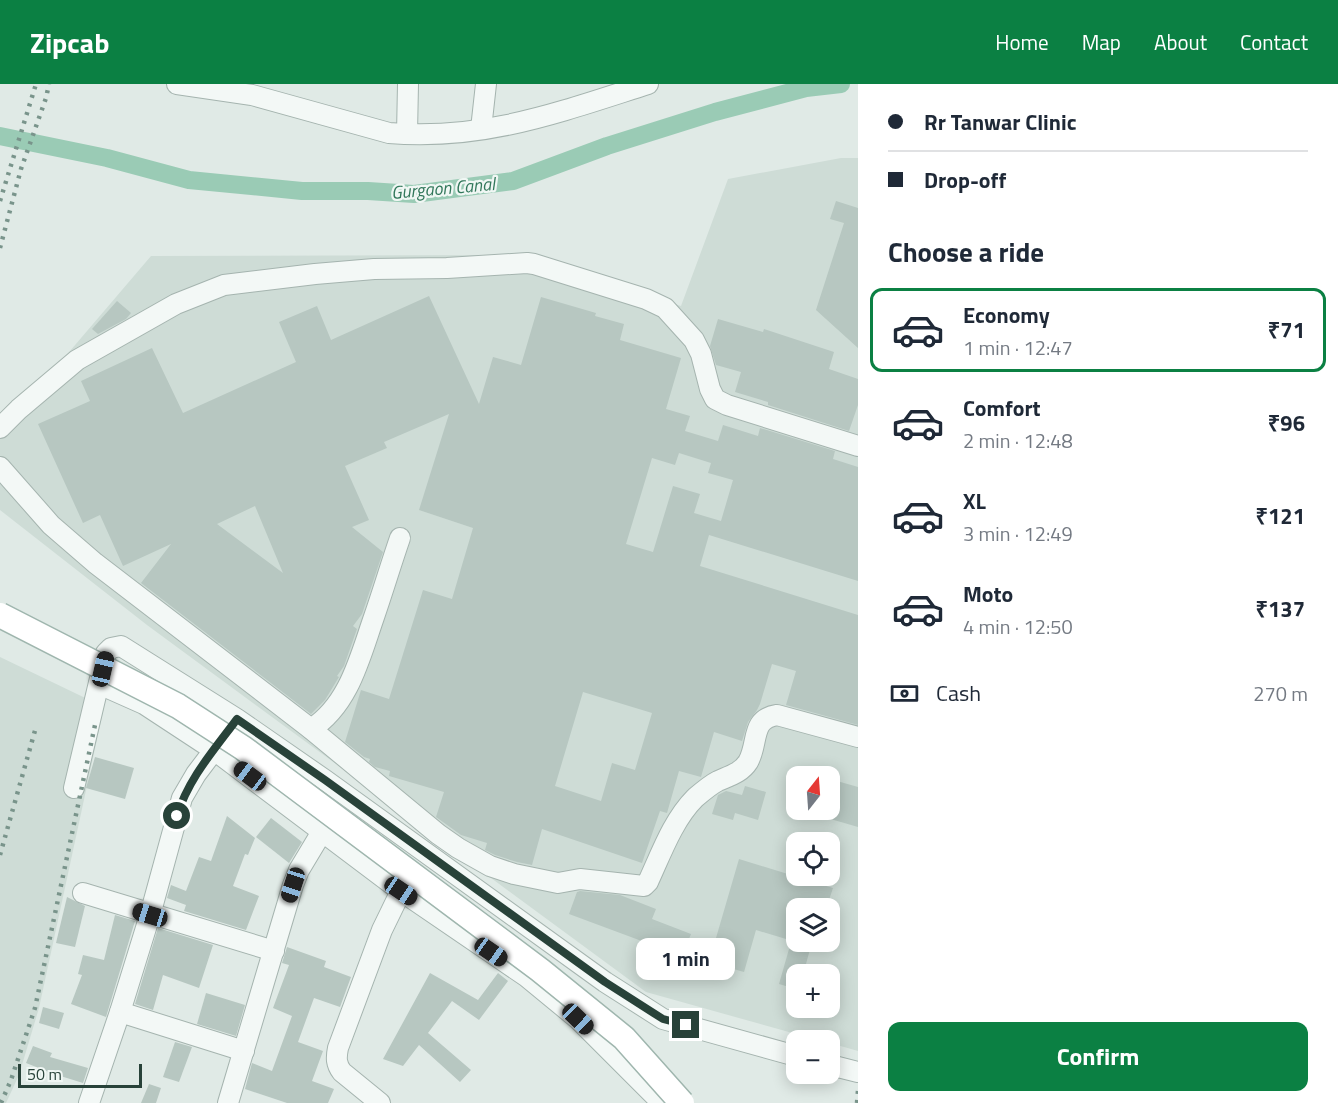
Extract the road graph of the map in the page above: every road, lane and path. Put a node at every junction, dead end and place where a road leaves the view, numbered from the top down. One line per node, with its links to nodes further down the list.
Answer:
1 (177, 84): 6 (street)
2 (408, 84): 6 (street)
3 (486, 84): 5 (street)
4 (648, 84): 5 (street)
5 (481, 129): 6 (street)
6 (407, 134)
7 (0, 428): 8 (street)
8 (858, 446)
9 (0, 467): 14 (street)
10 (400, 538): 14 (street)
11 (0, 615): 32 (main road, bridge)
12 (99, 684): 13 (street); 16 (street); 17 (street)
13 (237, 719): 16 (street); 25 (street)
14 (311, 729): 15 (street)
15 (858, 737)
16 (214, 750): 18 (street); 21 (street)
17 (74, 788)
18 (322, 830): 19 (street); 22 (street)
19 (401, 891): 30 (street); 31 (street)
20 (83, 893): 21 (street)
21 (150, 915): 22 (street); 23 (street)
22 (274, 951): 24 (street)
23 (120, 1012): 24 (street); 28 (street)
24 (244, 1051): 29 (street)
25 (786, 1053)
26 (840, 1068): 27 (street)
27 (858, 1072)
28 (89, 1103)
29 (228, 1103)
30 (380, 1103)
31 (662, 1103)
32 (682, 1103)

